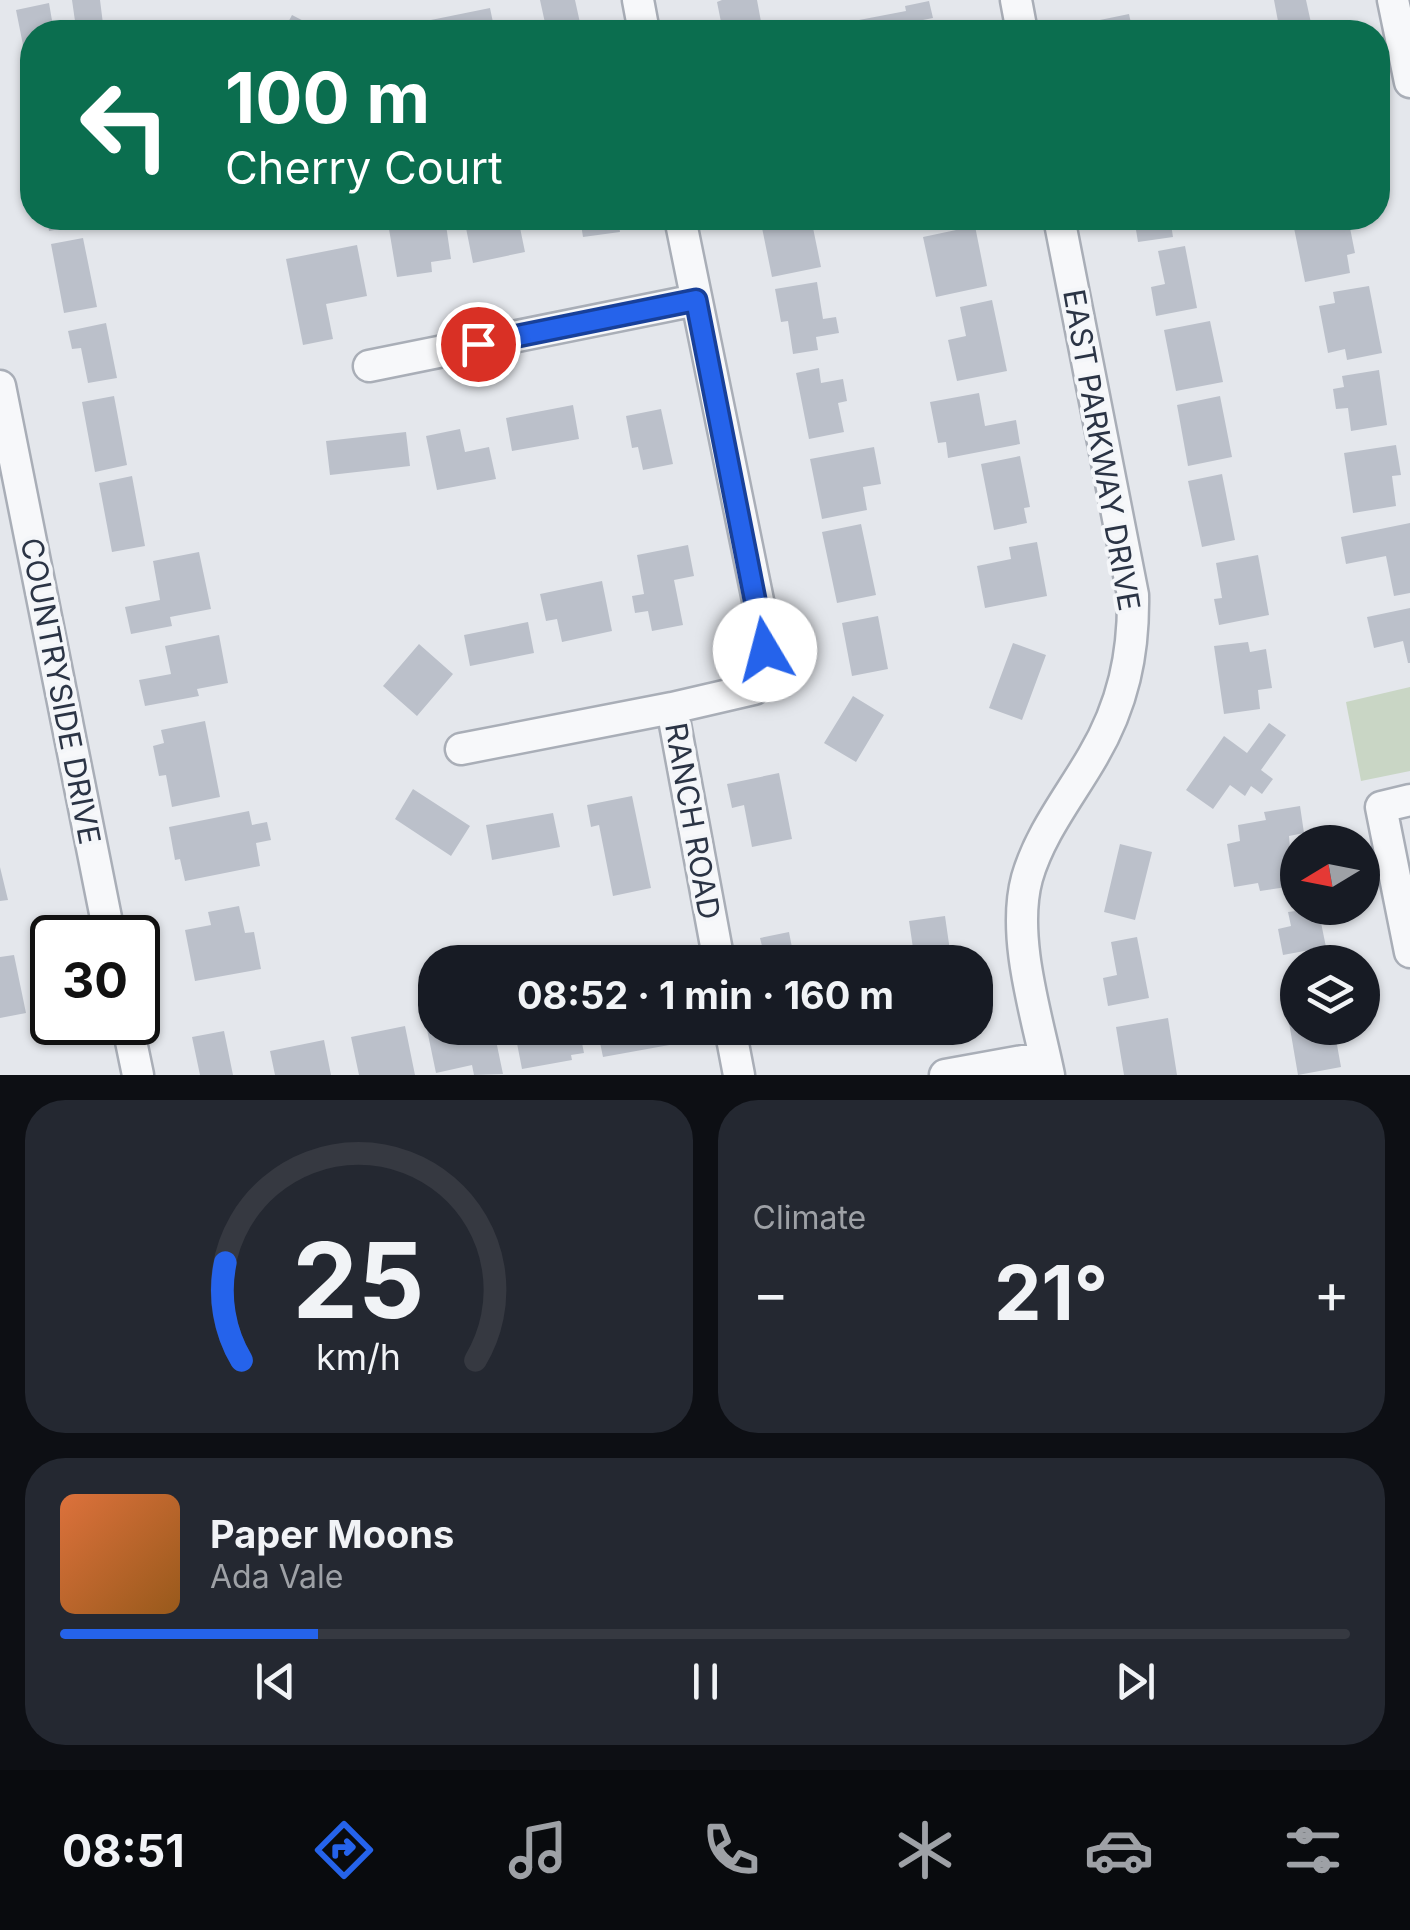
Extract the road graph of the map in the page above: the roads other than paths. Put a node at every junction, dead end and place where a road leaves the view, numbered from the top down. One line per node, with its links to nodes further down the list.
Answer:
1 (1393, 0): 2 (street)
2 (1410, 82)
3 (682, 230): 5 (street, RANCH ROAD)
4 (1061, 230): 16 (street, EAST PARKWAY DRIVE)
5 (696, 300): 6 (street); 8 (street, RANCH ROAD)
6 (368, 366)
7 (0, 386): 11 (street, COUNTRYSIDE DRIVE)
8 (672, 708): 9 (street); 12 (street, RANCH ROAD)
9 (461, 750)
10 (1410, 800): 13 (street)
11 (105, 915)
12 (715, 945)
13 (1410, 952)
14 (132, 1045): 17 (street)
15 (733, 1045): 18 (street)
16 (1047, 1066): 19 (street)
17 (138, 1075)
18 (739, 1075)
19 (944, 1075)

